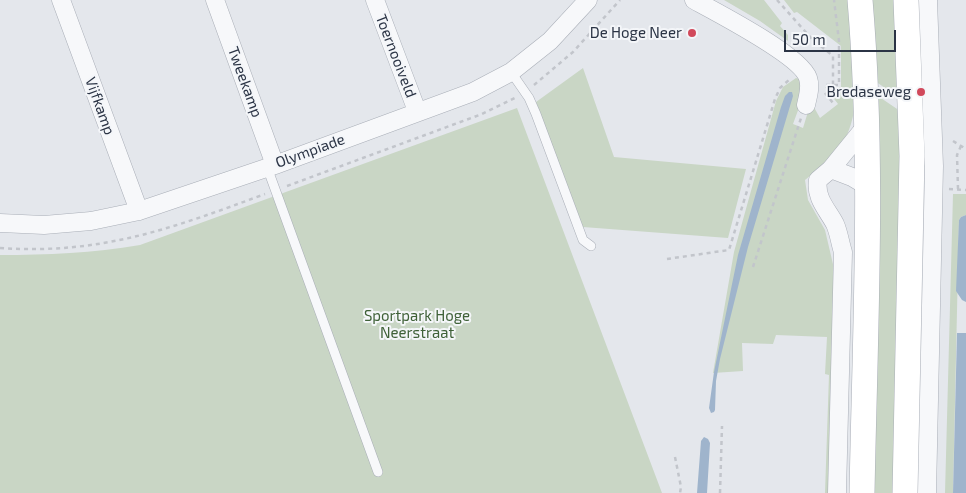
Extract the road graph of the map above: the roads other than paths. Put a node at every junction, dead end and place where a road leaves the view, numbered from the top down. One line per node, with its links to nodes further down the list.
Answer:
1 (61, 0): 16 (street, Vijfkamp)
2 (215, 0): 13 (street, Tweekamp)
3 (375, 0): 11 (street, Toernooiveld)
4 (588, 0): 9 (street, Olympiade)
5 (694, 0): 10 (street)
6 (860, 0): 12 (main road)
7 (906, 0): 22 (main road)
8 (928, 0): 23 (street)
9 (510, 72): 11 (street, Olympiade); 18 (lane)
10 (806, 105)
11 (417, 111): 13 (street, Olympiade)
12 (866, 126): 14 (street); 15 (main road)
13 (271, 166): 16 (street, Olympiade); 19 (lane)
14 (831, 169): 15 (street); 20 (street)
15 (867, 186): 21 (main road)
16 (139, 211): 17 (street, Olympiade)
17 (0, 223)
18 (591, 246)
19 (378, 472)
20 (837, 493)
21 (862, 493)
22 (905, 493)
23 (927, 493)

